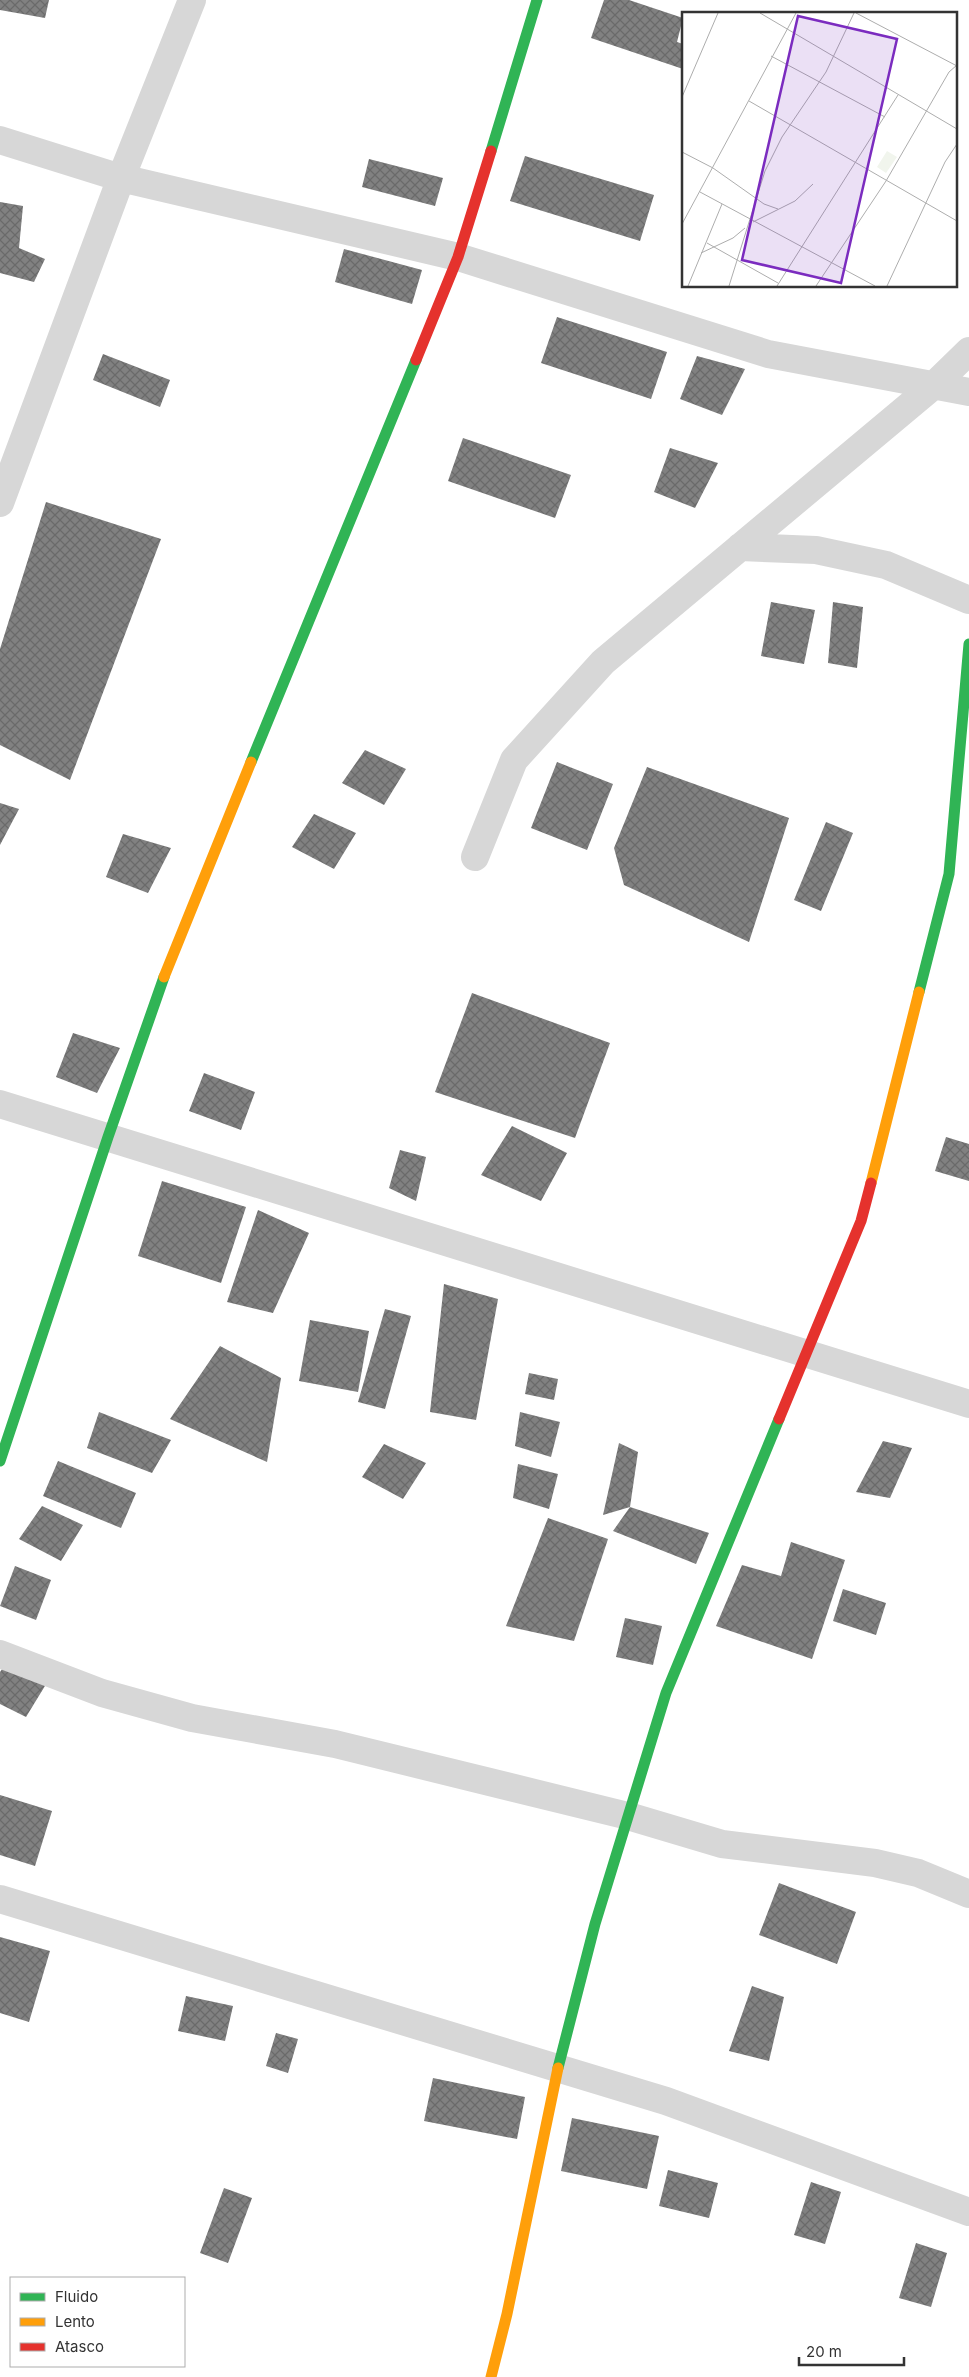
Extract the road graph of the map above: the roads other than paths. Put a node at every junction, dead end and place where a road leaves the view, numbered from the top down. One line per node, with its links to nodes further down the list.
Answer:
1 (192, 0): 4 (street)
2 (537, 0): 5 (street)
3 (0, 140): 4 (street)
4 (121, 178): 5 (street); 9 (street)
5 (458, 258): 7 (street); 15 (street)
6 (969, 351): 7 (street)
7 (933, 386): 8 (street); 10 (street)
8 (969, 392)
9 (0, 502)
10 (740, 547): 11 (street); 13 (street)
11 (969, 600)
12 (969, 644): 16 (street)
13 (475, 857)
14 (0, 1104): 15 (street)
15 (108, 1137): 16 (street); 18 (street)
16 (806, 1354): 17 (street); 20 (street)
17 (969, 1404)
18 (0, 1461)
19 (0, 1654): 20 (street)
20 (628, 1816): 21 (street); 23 (street)
21 (969, 1894)
22 (0, 1899): 23 (street)
23 (558, 2068): 24 (street); 25 (street)
24 (969, 2212)
25 (491, 2377)

